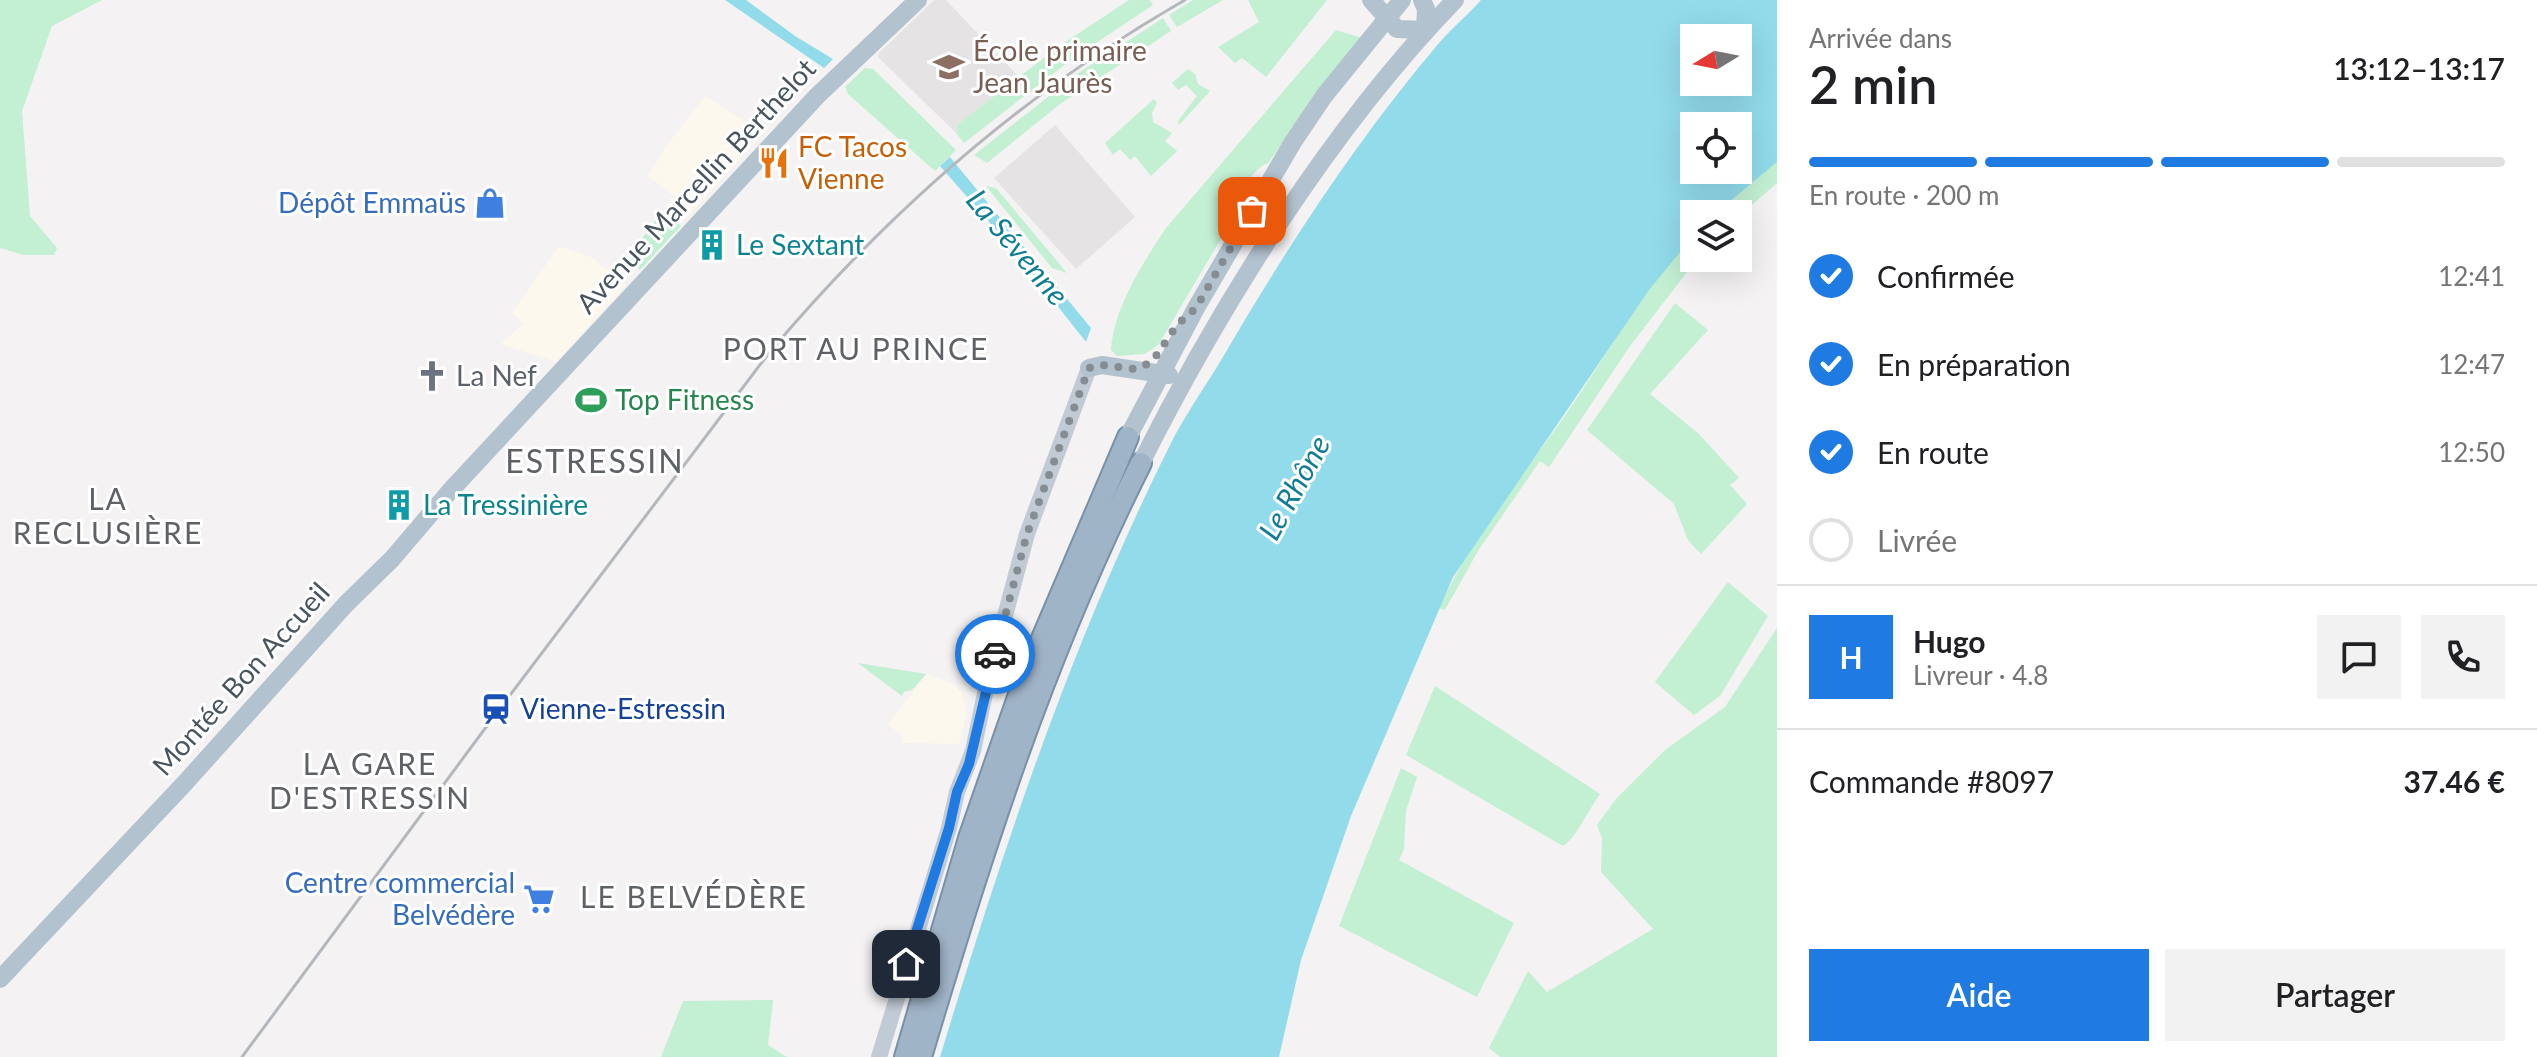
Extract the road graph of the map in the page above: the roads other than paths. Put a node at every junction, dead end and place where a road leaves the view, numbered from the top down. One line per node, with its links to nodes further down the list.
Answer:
1 (918, 0): 14 (main road, Avenue Marcellin Berthelot)
2 (1371, 0): 6 (main road)
3 (1402, 0): 6 (main road)
4 (1422, 0): 7 (main road)
5 (1455, 0): 7 (main road)
6 (1386, 19): 7 (main road); 8 (main road)
7 (1425, 30): 11 (main road)
8 (1196, 308): 10 (main road); 12 (main road)
9 (1089, 368): 10 (main road); 18 (main road)
10 (1135, 369): 12 (main road); 13 (main road)
11 (1187, 372): 12 (main road); 16 (main road)
12 (1160, 375): 13 (main road)
13 (1149, 394): 15 (main road)
14 (522, 416): 17 (main road, Montée Bon Accueil)
15 (1128, 437): 19 (highway)
16 (1141, 463): 20 (highway)
17 (0, 979)
18 (879, 1057)
19 (905, 1057)
20 (921, 1057)

